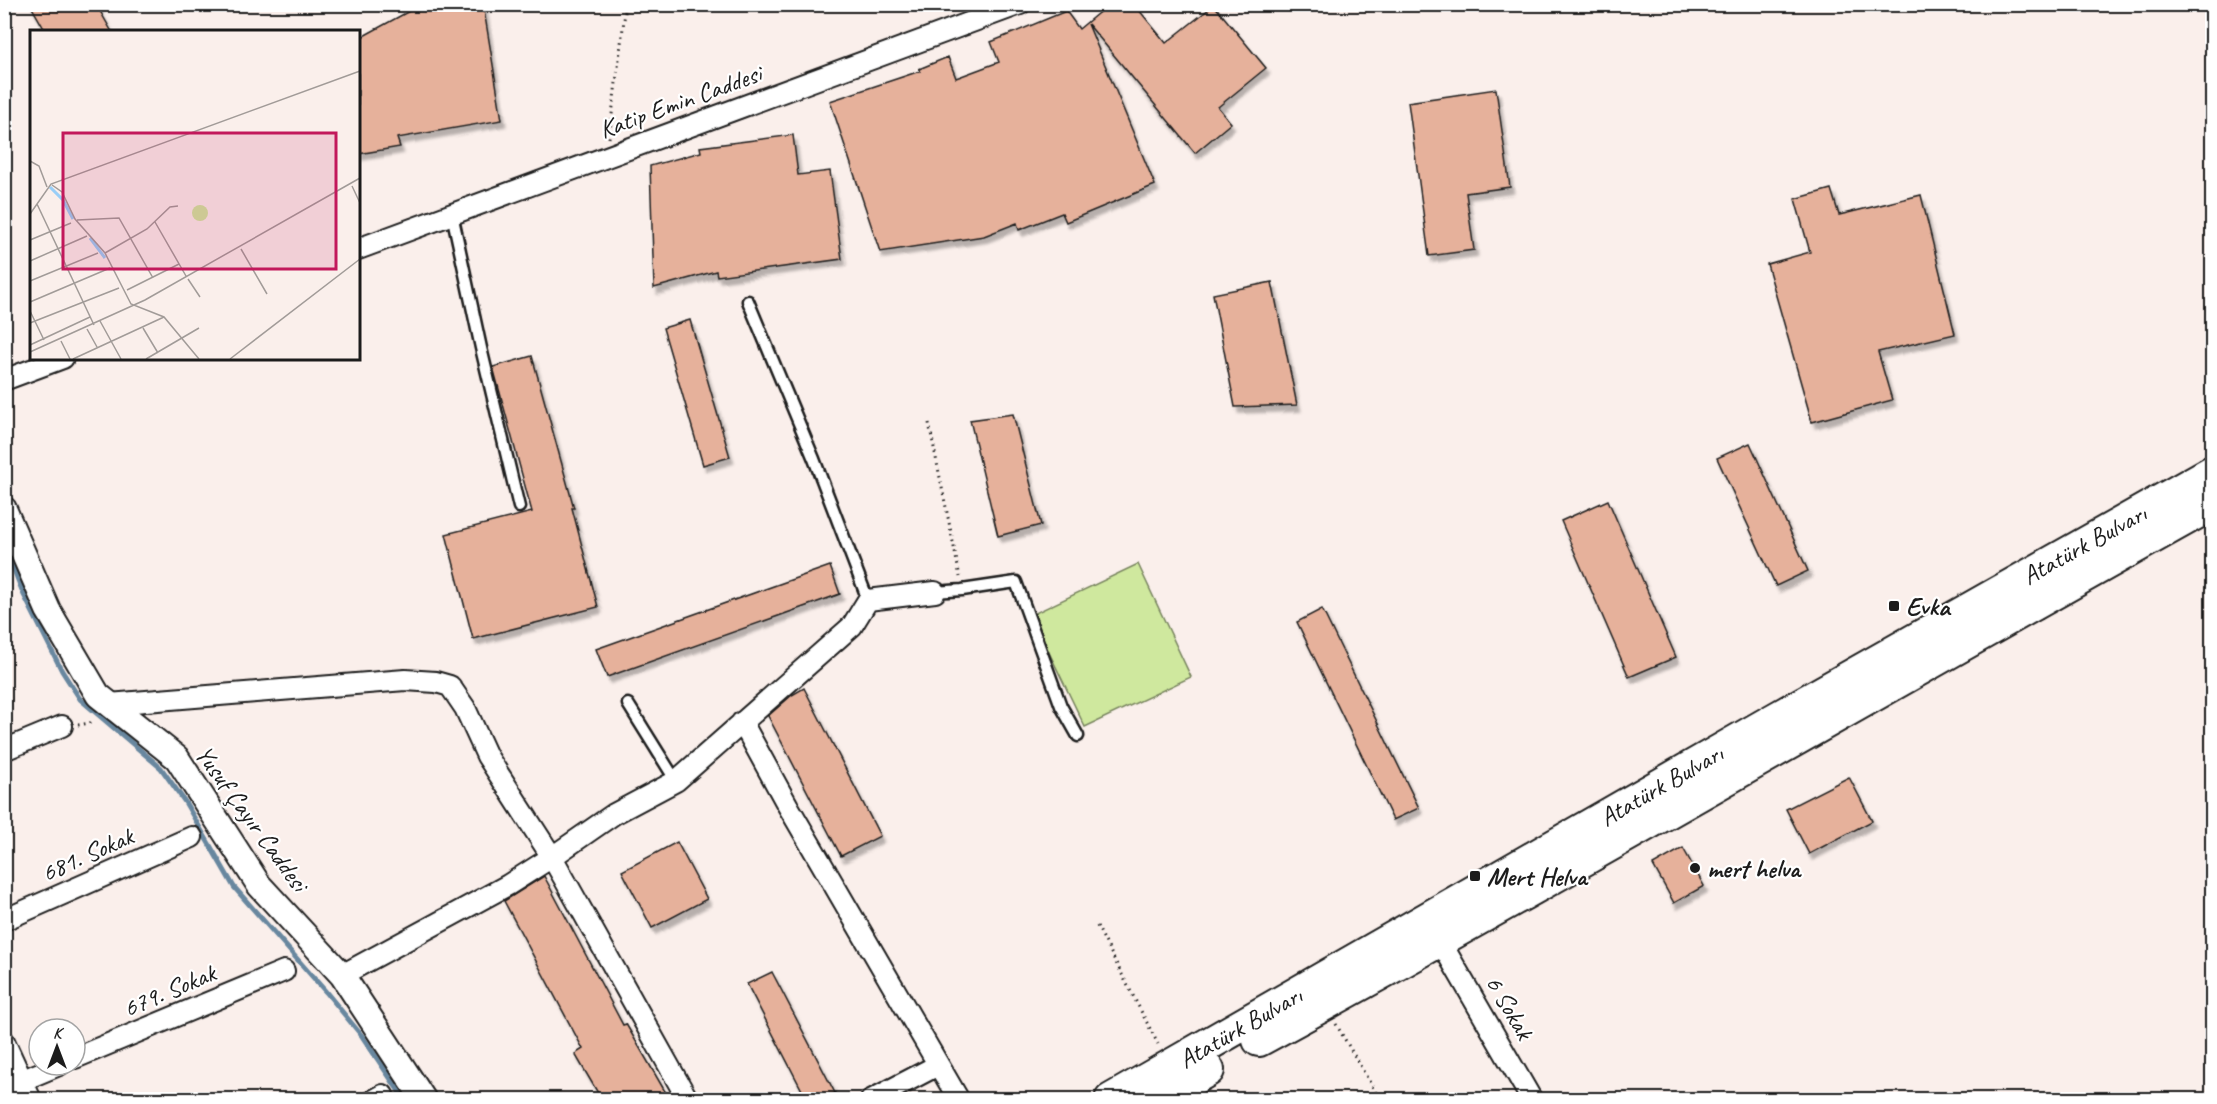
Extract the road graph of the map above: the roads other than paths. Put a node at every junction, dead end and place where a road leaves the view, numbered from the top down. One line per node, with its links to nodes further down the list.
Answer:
1 (1020, 4): 2 (street, Katip Emin Caddesi)
2 (452, 214): 3 (street, Katip Emin Caddesi); 9 (lane)
3 (360, 248)
4 (748, 301): 12 (lane)
5 (58, 360): 6 (street)
6 (4, 380)
7 (2212, 472): 36 (main road, Atatürk Bulvarı)
8 (2212, 504): 23 (main road, Atatürk Bulvarı)
9 (519, 507)
10 (4, 509): 13 (street, Yusuf Çayır Caddesi)
11 (935, 592): 12 (street); 17 (lane)
12 (868, 600): 15 (street)
13 (109, 704): 21 (street); 25 (street, Yusuf Çayır Caddesi)
14 (628, 704): 19 (lane)
15 (742, 722): 19 (street); 28 (street)
16 (62, 726): 18 (street)
17 (1078, 736)
18 (4, 750)
19 (676, 782): 21 (street)
20 (192, 837): 22 (street, 681. Sokak)
21 (552, 857): 25 (street); 33 (street)
22 (4, 920)
23 (1440, 941): 37 (main road, Atatürk Bulvarı); 38 (street, 6 Sokak)
24 (284, 971): 27 (street, 679. Sokak)
25 (342, 975): 32 (street, Yusuf Çayır Caddesi)
26 (4, 1041): 30 (street)
27 (87, 1053)
28 (938, 1065): 34 (street); 35 (street)
29 (31, 1077): 30 (street)
30 (14, 1084): 31 (street)
31 (31, 1100)
32 (424, 1100)
33 (688, 1100)
34 (871, 1100)
35 (959, 1100)
36 (1111, 1100)
37 (1157, 1100)
38 (1532, 1100)

